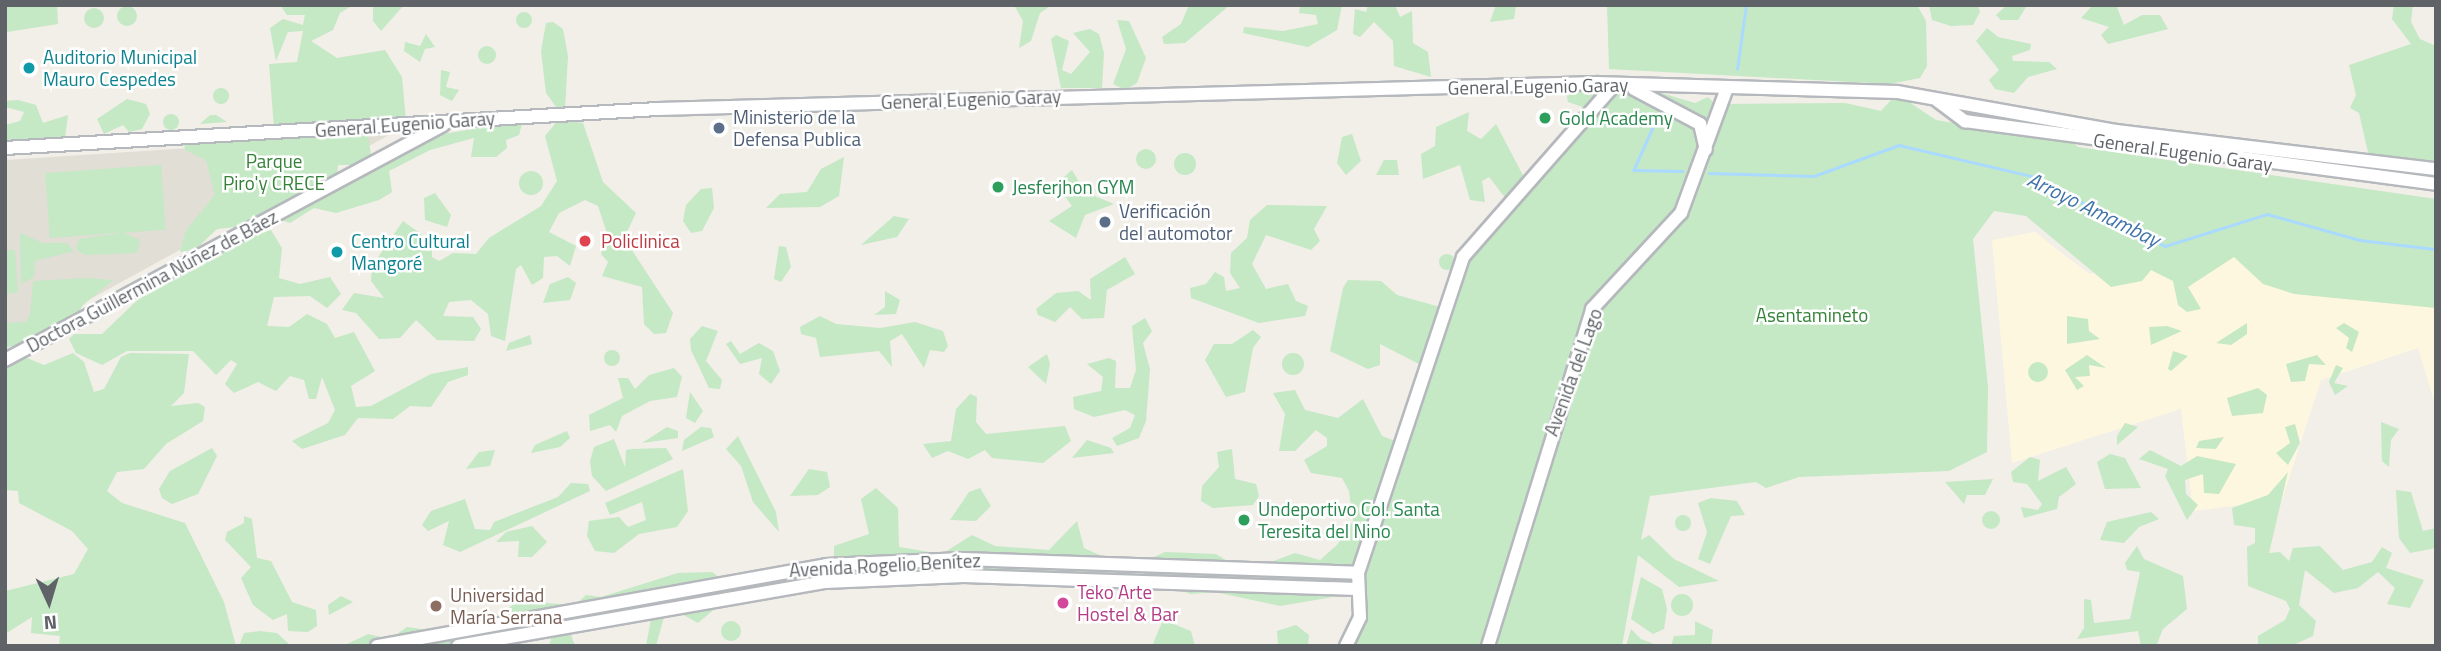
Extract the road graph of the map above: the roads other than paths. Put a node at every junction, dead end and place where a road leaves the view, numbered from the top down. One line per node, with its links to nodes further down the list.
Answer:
1 (1618, 84): 2 (street, General Eugenio Garay); 4 (street, General Eugenio Garay); 6 (street); 10 (street)
2 (1727, 88): 3 (street, General Eugenio Garay); 6 (street, Avenida del Lago)
3 (1937, 101): 7 (street, General Eugenio Garay); 8 (street, General Eugenio Garay)
4 (448, 122): 5 (street, General Eugenio Garay); 9 (street, Doctora Guillermina Núñez de Báez)
5 (5, 148)
6 (1706, 153): 15 (street, Avenida del Lago)
7 (2436, 169)
8 (2436, 184)
9 (5, 360)
10 (1358, 573): 11 (street); 12 (street, Avenida Rogelio Benítez)
11 (1358, 589): 13 (street, Avenida Rogelio Benítez); 14 (street)
12 (377, 646)
13 (458, 646)
14 (1346, 646)
15 (1488, 646)

